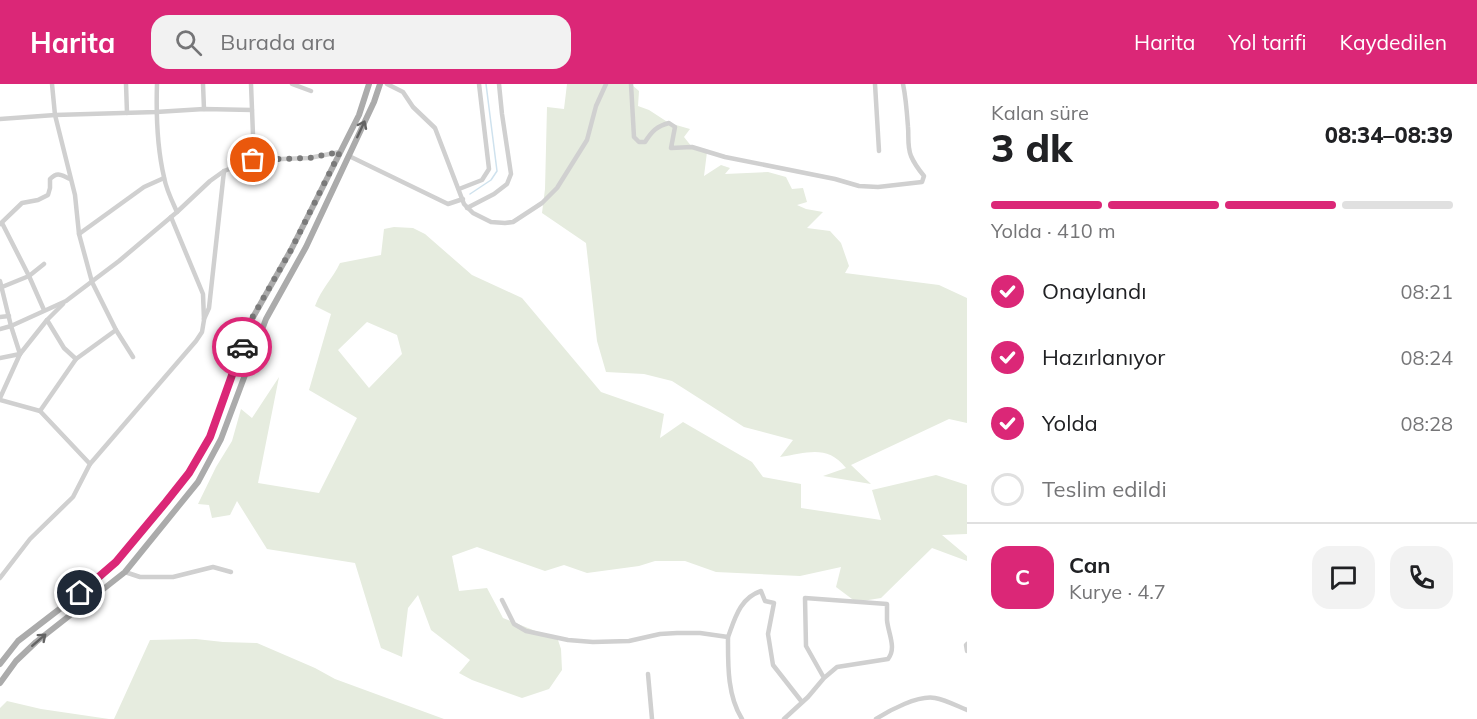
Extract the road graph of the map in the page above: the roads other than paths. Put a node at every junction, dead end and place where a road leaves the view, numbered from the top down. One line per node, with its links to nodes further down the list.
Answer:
1 (52, 84): 21 (street)
2 (126, 84): 20 (street)
3 (156, 84): 19 (street)
4 (203, 84): 17 (street)
5 (251, 84): 18 (street)
6 (292, 84): 16 (street)
7 (369, 84): 24 (main road)
8 (380, 84): 25 (main road, one-way to 8)
9 (387, 84): 30 (street)
10 (479, 84): 30 (street)
11 (500, 84): 32 (street)
12 (606, 84): 32 (street)
13 (631, 84): 15 (street)
14 (875, 84): 23 (street)
15 (903, 84)
16 (311, 91)
17 (204, 109): 18 (street); 19 (street)
18 (252, 110): 26 (street)
19 (156, 112): 20 (street); 28 (street)
20 (127, 113): 21 (street)
21 (55, 115): 22 (street); 29 (street)
22 (0, 119)
23 (879, 150)
24 (340, 152): 26 (street); 65 (main road)
25 (349, 156): 31 (street); 58 (main road)
26 (253, 160): 27 (street)
27 (224, 171): 33 (street); 47 (street)
28 (164, 178): 33 (street); 36 (street)
29 (70, 179): 35 (street); 36 (street)
30 (459, 189): 31 (street)
31 (463, 199): 32 (street)
32 (467, 208)
33 (177, 212): 34 (street)
34 (171, 217): 40 (street); 47 (street)
35 (1, 224): 38 (street)
36 (79, 234): 40 (street)
37 (44, 264): 38 (street)
38 (29, 276): 41 (street); 43 (street)
39 (0, 281): 41 (street)
40 (92, 282): 42 (street); 50 (street)
41 (2, 287): 44 (street)
42 (66, 301): 43 (street); 46 (street)
43 (44, 310): 48 (street)
44 (9, 316): 45 (street); 48 (street)
45 (0, 317)
46 (46, 320): 51 (street); 54 (street)
47 (204, 320): 57 (street)
48 (11, 326): 49 (street); 51 (street)
49 (0, 329)
50 (116, 330): 52 (street); 54 (street)
51 (20, 354): 53 (street); 55 (street)
52 (133, 357)
53 (0, 358)
54 (76, 359): 56 (street)
55 (0, 399): 56 (street)
56 (40, 411): 57 (street)
57 (90, 464): 60 (street)
58 (125, 572): 59 (street); 68 (main road, one-way to 58)
59 (231, 572)
60 (0, 578)
61 (501, 600): 62 (street)
62 (728, 637): 69 (street); 72 (street)
63 (967, 644): 64 (street)
64 (967, 651)
65 (0, 664)
66 (648, 674): 71 (street)
67 (824, 678): 67 (street); 69 (street)
68 (0, 683)
69 (802, 702): 73 (street)
70 (967, 710): 74 (street)
71 (652, 719)
72 (742, 719)
73 (784, 719)
74 (876, 719)

